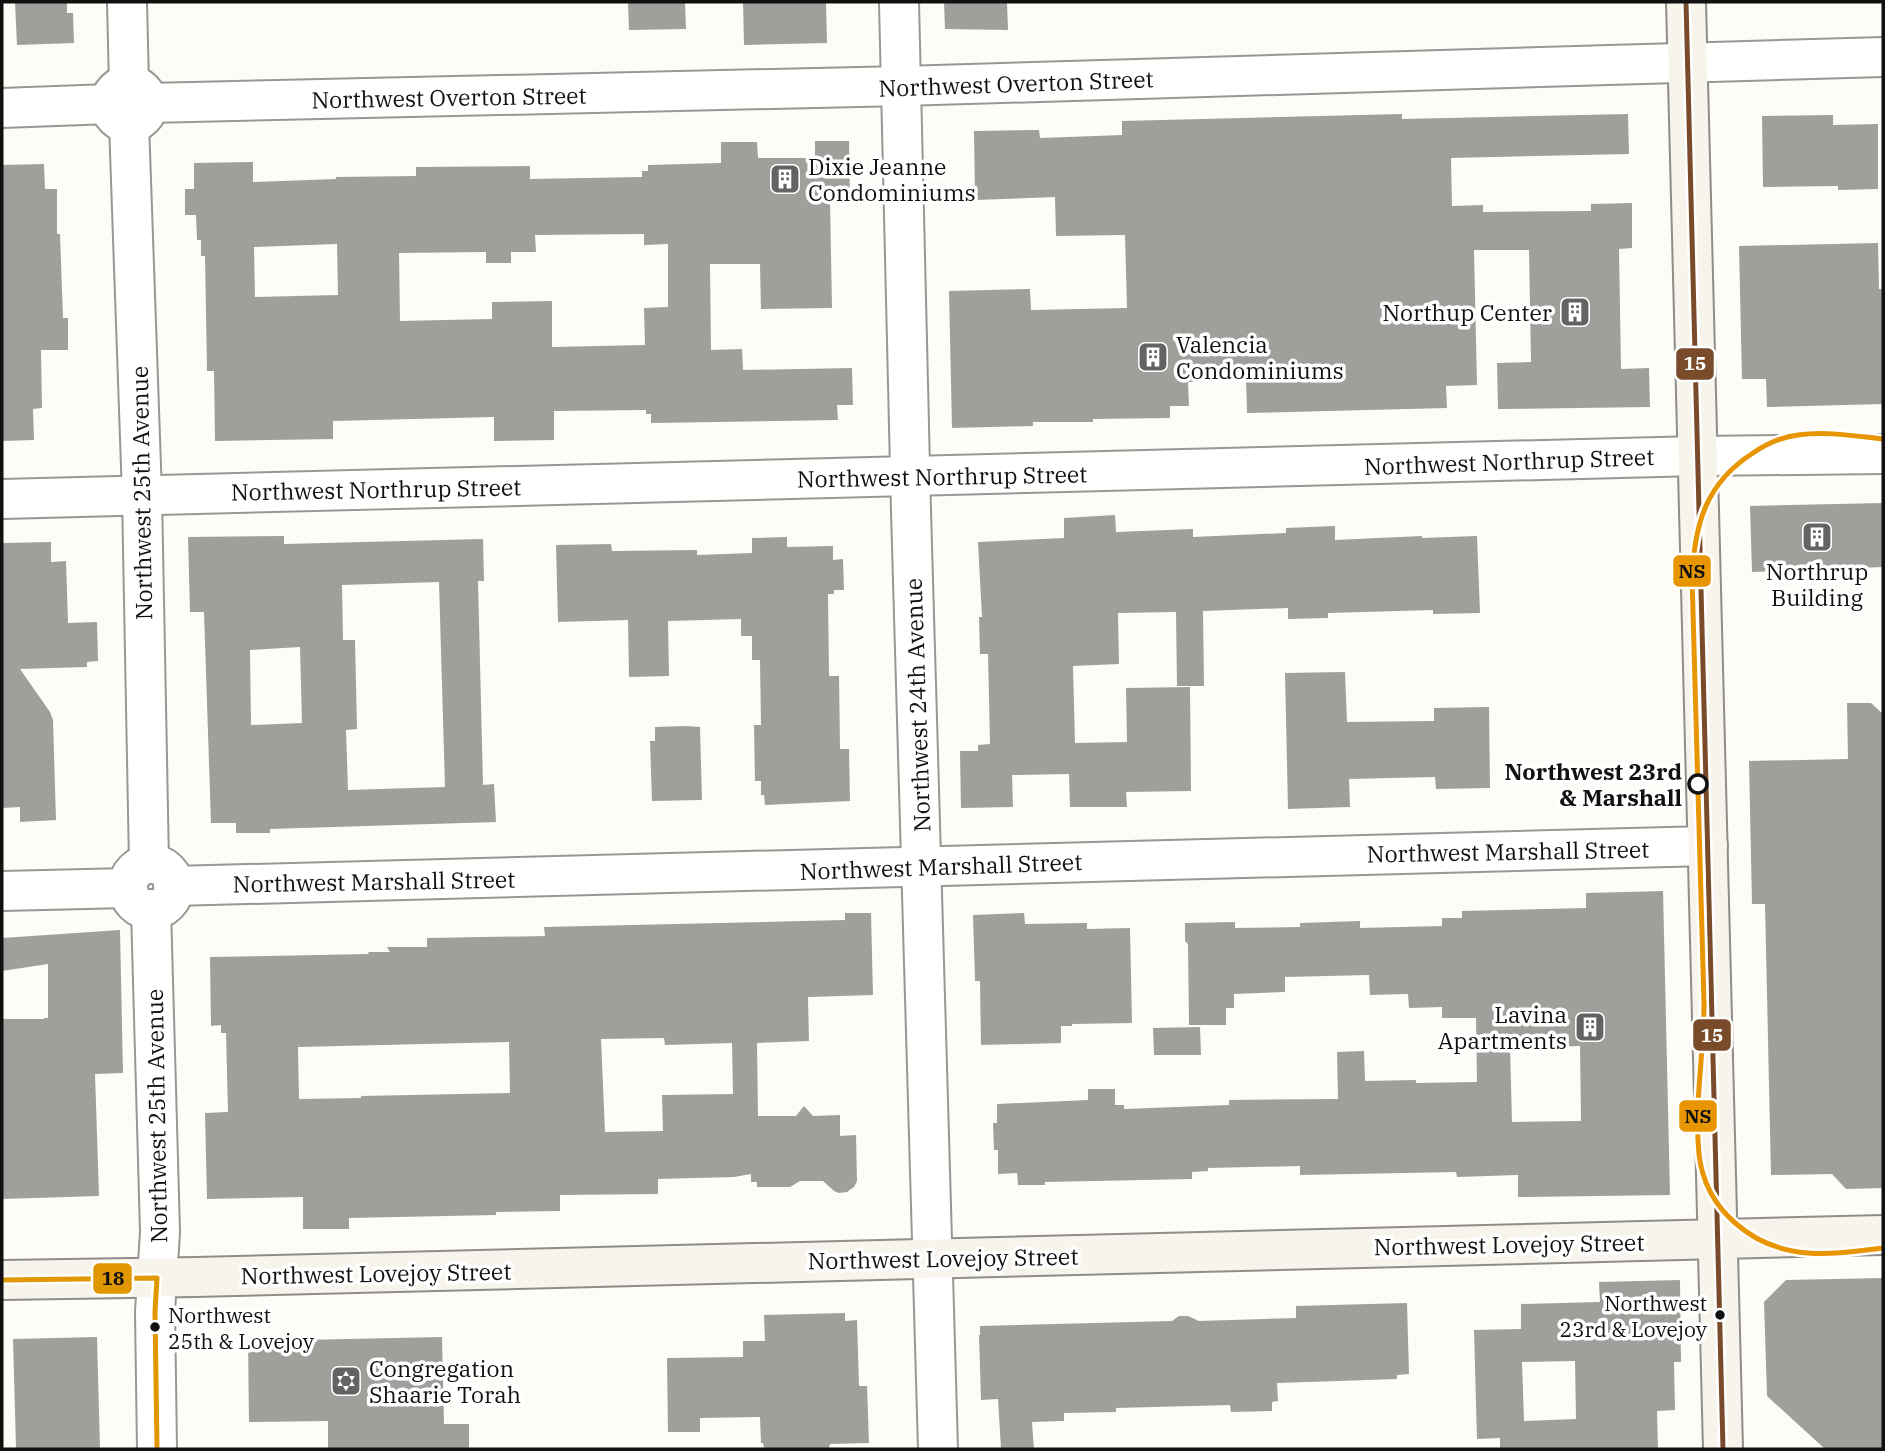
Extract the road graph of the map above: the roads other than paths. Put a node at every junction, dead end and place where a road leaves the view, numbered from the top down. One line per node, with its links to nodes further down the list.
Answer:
1 (127, 2): 7 (street, Northwest 25th Avenue)
2 (899, 2): 6 (street, Northwest 24th Avenue)
3 (1686, 2): 5 (main road)
4 (1883, 57): 5 (street, Northwest Overton Street)
5 (1687, 63): 6 (street, Northwest Overton Street); 10 (main road)
6 (902, 86): 7 (street, Northwest Overton Street); 11 (street, Northwest 24th Avenue)
7 (129, 104): 8 (street, Northwest Overton Street); 12 (street, Northwest 25th Avenue)
8 (2, 108)
9 (1883, 454): 10 (street, Northwest Northrup Street)
10 (1698, 456): 11 (street, Northwest Northrup Street); 14 (main road)
11 (910, 477): 12 (street, Northwest Northrup Street); 15 (street, Northwest 24th Avenue)
12 (142, 495): 13 (street, Northwest Northrup Street); 16 (street, Northwest 25th Avenue)
13 (2, 499)
14 (1708, 846): 15 (street, Northwest Marshall Street); 19 (main road)
15 (921, 866): 16 (street, Northwest Marshall Street); 20 (street, Northwest 24th Avenue)
16 (150, 887): 17 (street, Northwest Marshall Street); 21 (street, Northwest 25th Avenue)
17 (2, 891)
18 (1883, 1235): 19 (main road, Northwest Lovejoy Street)
19 (1718, 1239): 20 (main road, Northwest Lovejoy Street); 25 (main road)
20 (932, 1258): 21 (main road, Northwest Lovejoy Street); 24 (street, Northwest 24th Avenue)
21 (157, 1278): 22 (main road, Northwest Lovejoy Street); 23 (street, Northwest 25th Avenue)
22 (2, 1280)
23 (157, 1449)
24 (938, 1449)
25 (1723, 1449)

